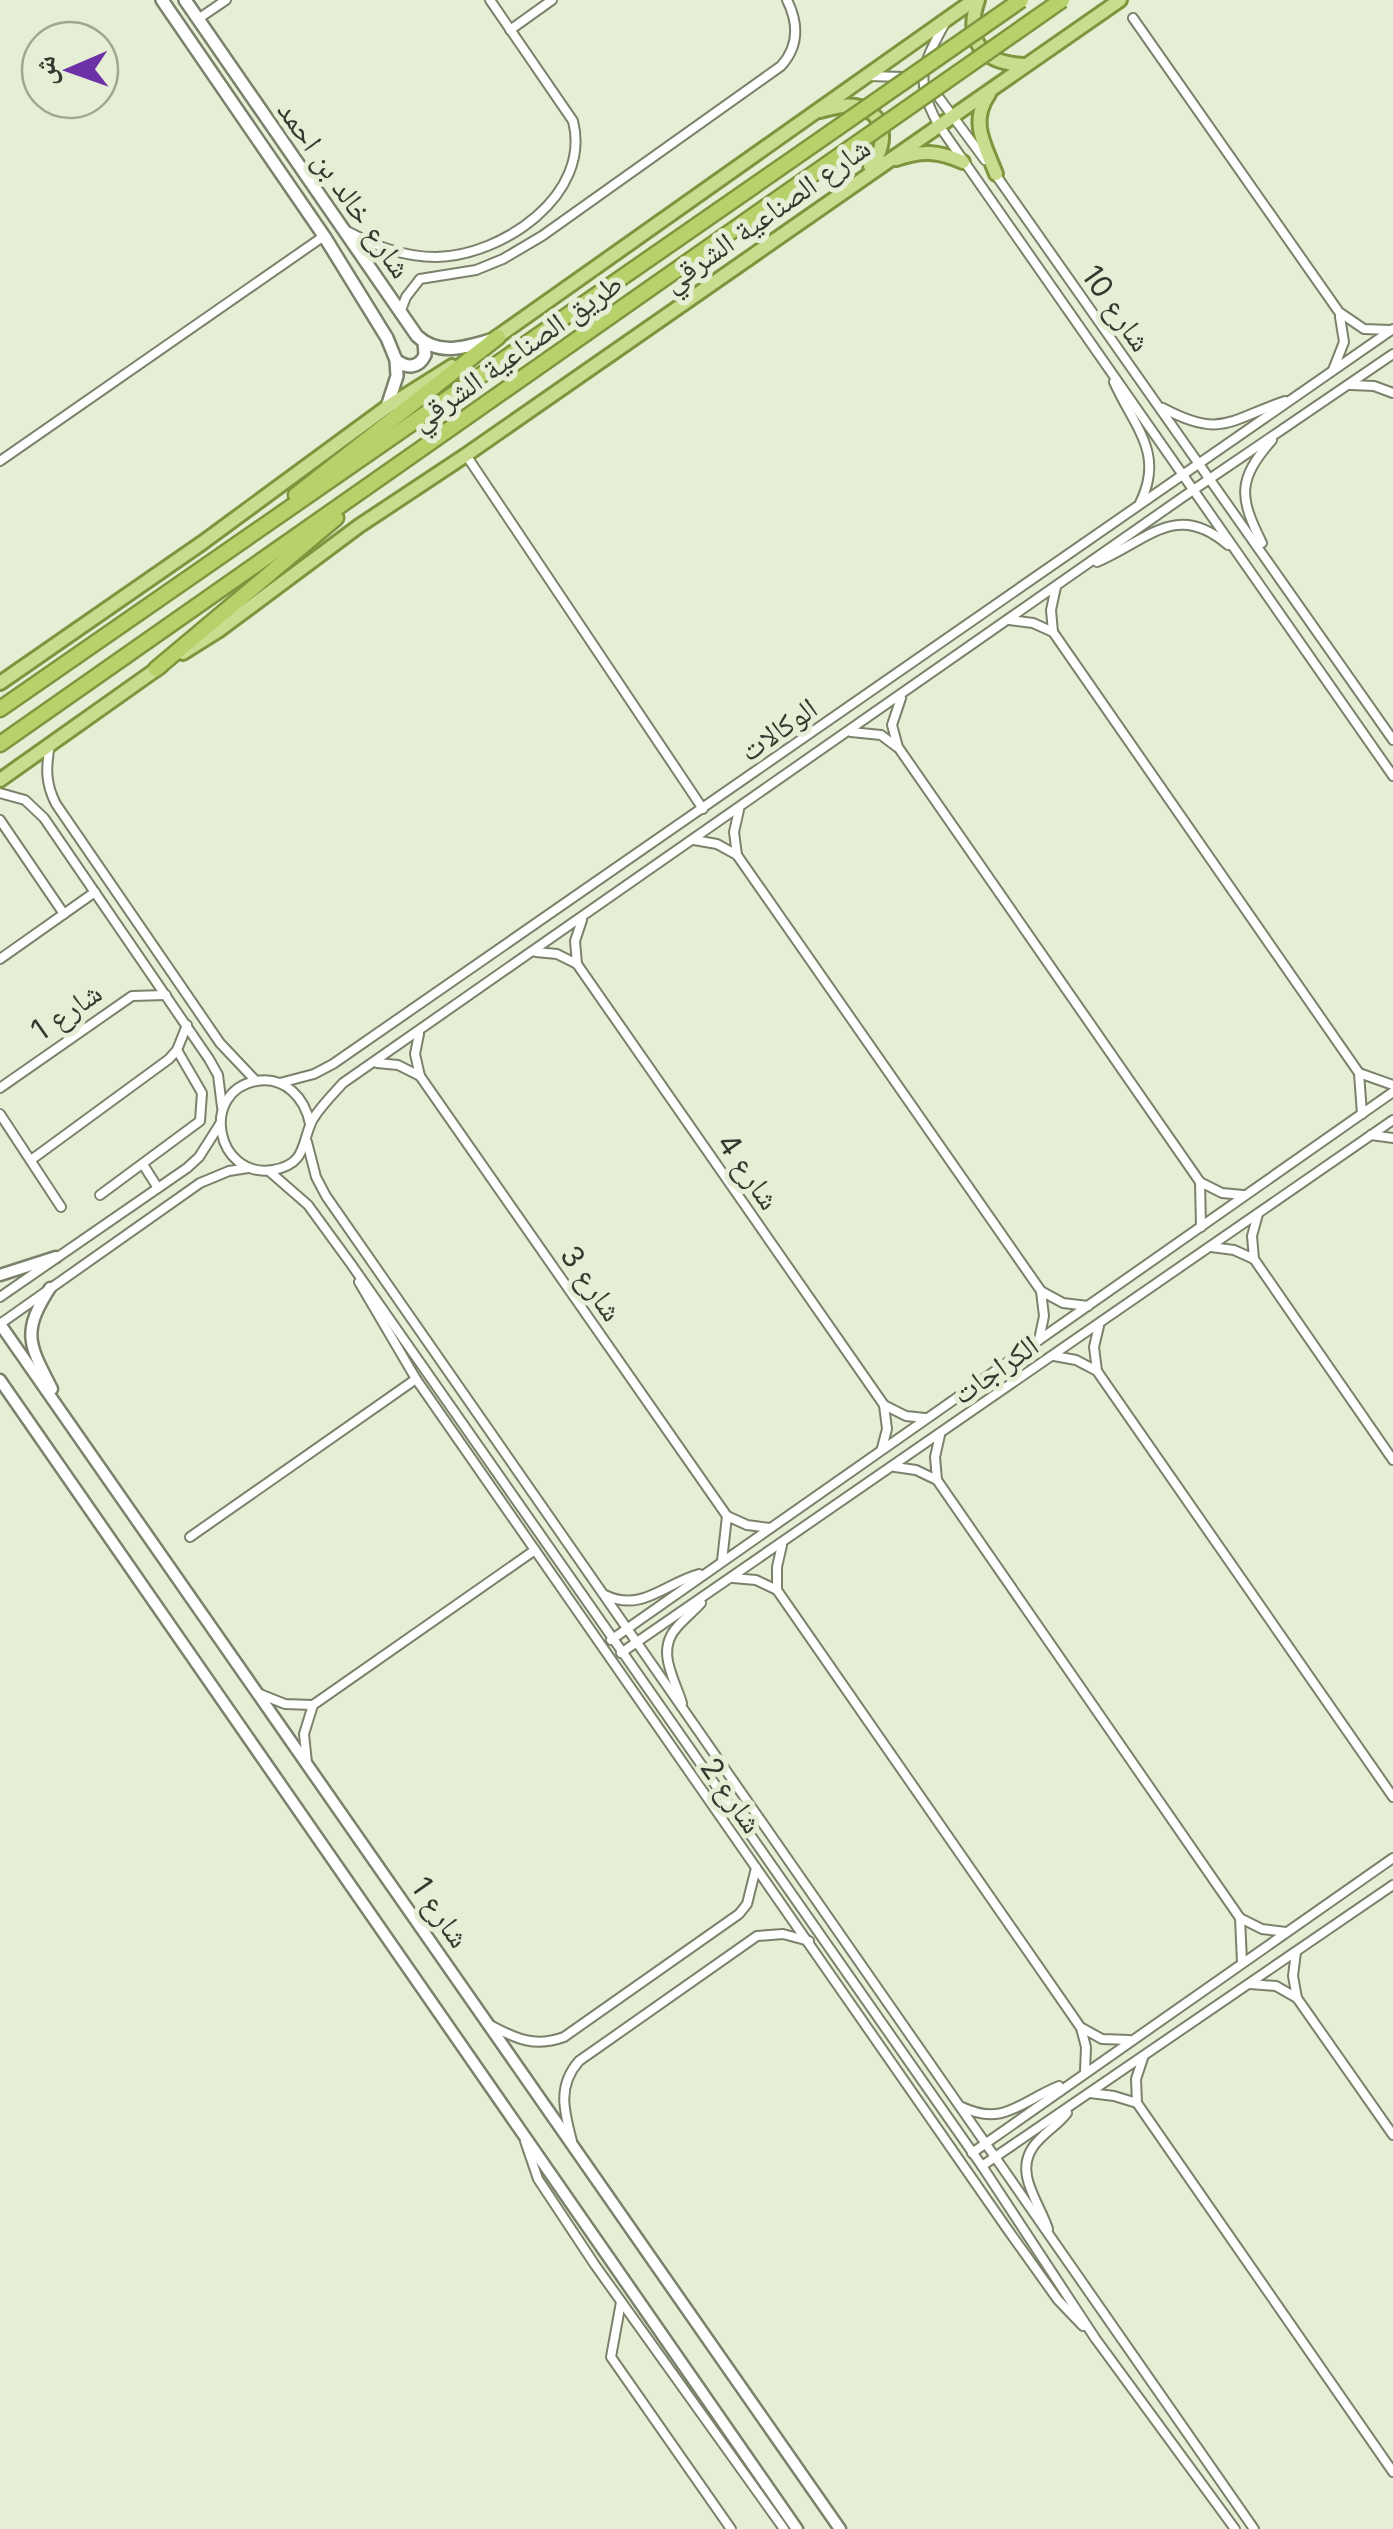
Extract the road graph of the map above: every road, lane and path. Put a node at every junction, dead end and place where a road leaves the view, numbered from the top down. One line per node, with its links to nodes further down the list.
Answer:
1 (162, 0): 29 (main road, شارع خالد بن احمد)
2 (185, 0): 14 (main road, شارع خالد بن احمد)
3 (226, 0): 14 (street)
4 (490, 0): 16 (street)
5 (552, 0): 16 (street)
6 (787, 0): 12 (street)
7 (796, 0): 12 (street)
8 (976, 0): 15 (main road, شارع الصناعية الشرقي); 17 (main road)
9 (1021, 0): 53 (highway, طريق الصناعية الشرقي, bridge)
10 (1062, 0): 51 (highway, طريق الصناعية الشرقي, bridge)
11 (1120, 0): 17 (main road, شارع الصناعية الشرقي)
12 (794, 14): 31 (street)
13 (1133, 18): 30 (street)
14 (198, 19): 28 (main road, شارع خالد بن احمد)
15 (947, 19): 18 (main road, شارع الصناعية الشرقي); 19 (street)
16 (510, 30): 28 (street)
17 (1024, 65): 20 (main road, شارع الصناعية الشرقي)
18 (864, 76): 19 (street); 21 (main road, شارع الصناعية الشرقي)
19 (922, 81): 22 (street, شارع 10); 23 (street, شارع 10)
20 (1000, 81): 22 (main road, شارع الصناعية الشرقي); 26 (main road)
21 (812, 113): 27 (main road); 33 (main road, شارع الصناعية الشرقي)
22 (952, 114): 23 (main road, شارع الصناعية الشرقي); 26 (street, شارع 10)
23 (938, 124): 24 (main road, شارع الصناعية الشرقي); 25 (street, شارع 10)
24 (884, 162): 25 (main road); 27 (main road, شارع الصناعية الشرقي)
25 (963, 162): 37 (street, شارع 10)
26 (996, 174): 42 (street, شارع 10)
27 (846, 189): 45 (main road, شارع الصناعية الشرقي)
28 (340, 228): 31 (main road, شارع خالد بن احمد)
29 (324, 236): 36 (main road, شارع خالد بن احمد); 46 (street)
30 (1339, 312): 32 (street); 38 (street)
31 (400, 313): 34 (main road, شارع خالد بن احمد)
32 (1393, 329): 38 (street, الوكالات)
33 (498, 338): 34 (main road); 43 (main road, شارع الصناعية الشرقي); 53 (highway)
34 (424, 342): 36 (main road)
35 (1393, 354): 39 (street, الوكالات)
36 (396, 360): 43 (main road)
37 (1109, 369): 48 (street, شارع 10); 52 (street, شارع 10)
38 (1330, 375): 41 (street, الوكالات)
39 (1351, 385): 40 (street); 44 (street, الوكالات)
40 (1393, 393)
41 (1294, 398): 42 (street, الوكالات); 47 (street, الوكالات)
42 (1159, 406): 47 (street, شارع 10)
43 (387, 407): 61 (main road, شارع الصناعية الشرقي)
44 (1279, 431): 49 (street, الوكالات); 55 (street, شارع 10)
45 (466, 456): 60 (main road, شارع الصناعية الشرقي); 72 (street)
46 (0, 461)
47 (1200, 463): 48 (street, الوكالات); 49 (street, شارع 10)
48 (1184, 473): 50 (street, شارع 10); 52 (street, الوكالات)
49 (1210, 478): 50 (street, الوكالات); 55 (street, شارع 10)
50 (1194, 489): 54 (street, شارع 10); 56 (street, الوكالات)
51 (362, 493): 60 (highway); 66 (highway, طريق الصناعية الشرقي)
52 (1139, 504): 72 (street, الوكالات)
53 (251, 536): 63 (highway, طريق الصناعية الشرقي)
54 (1239, 554): 56 (street, الوكالات); 69 (street, شارع 10)
55 (1272, 565): 65 (street, شارع 10)
56 (1084, 568): 57 (street, الوكالات)
57 (1057, 586): 58 (street, الوكالات); 59 (street)
58 (1009, 620): 59 (street); 62 (street, الوكالات)
59 (1053, 632): 88 (street)
60 (156, 669): 67 (main road, شارع الصناعية الشرقي)
61 (0, 683)
62 (904, 694): 64 (street, الوكالات); 68 (street)
63 (0, 710)
64 (846, 732): 68 (street); 73 (street, الوكالات)
65 (1393, 740)
66 (0, 744)
67 (50, 744): 70 (main road, شارع الصناعية الشرقي); 90 (street)
68 (898, 747): 107 (street)
69 (1393, 776)
70 (0, 780)
71 (0, 793): 77 (street)
72 (704, 809): 91 (street, الوكالات)
73 (740, 809): 75 (street, الوكالات); 76 (street)
74 (0, 820): 78 (street)
75 (694, 840): 76 (street); 79 (street, الوكالات)
76 (737, 855): 120 (street)
77 (95, 892): 78 (street); 83 (street)
78 (64, 914): 81 (street)
79 (582, 920): 80 (street, الوكالات); 82 (street)
80 (536, 952): 82 (street); 85 (street, الوكالات)
81 (0, 958)
82 (577, 964): 130 (street, شارع 4)
83 (167, 995): 84 (street); 92 (street, شارع 1)
84 (187, 1025): 86 (street); 94 (street)
85 (420, 1032): 87 (street, الوكالات); 89 (street)
86 (178, 1050): 103 (street); 104 (street)
87 (373, 1064): 89 (street); 99 (street, الوكالات)
88 (1359, 1073): 93 (street); 96 (street)
89 (420, 1076): 138 (street, شارع 3)
90 (256, 1081): 91 (street); 94 (street)
91 (280, 1083): 99 (street)
92 (0, 1088)
93 (1393, 1088): 96 (street, الكراجات)
94 (222, 1109): 98 (street)
95 (0, 1114): 103 (street)
96 (1362, 1114): 109 (street, الكراجات)
97 (1393, 1120): 100 (street, الكراجات)
98 (220, 1124): 105 (street); 108 (street)
99 (310, 1124): 102 (street)
100 (1371, 1135): 101 (street); 112 (street, الكراجات)
101 (1393, 1138)
102 (307, 1142): 106 (street); 147 (street, شارع 2)
103 (30, 1160): 111 (street)
104 (144, 1166): 108 (street); 110 (street)
105 (248, 1168): 106 (street); 119 (street)
106 (269, 1171): 117 (street, شارع 2)
107 (1200, 1182): 109 (street); 113 (street)
108 (158, 1188): 115 (street)
109 (1246, 1195): 113 (street, الكراجات)
110 (100, 1196)
111 (61, 1207)
112 (1258, 1214): 114 (street, الكراجات); 116 (street)
113 (1201, 1226): 122 (street, الكراجات)
114 (1211, 1247): 116 (street); 124 (street, الكراجات)
115 (56, 1257): 118 (street); 121 (street)
116 (1254, 1258): 135 (street)
117 (351, 1264): 128 (street, شارع 2); 150 (street, شارع 2)
118 (0, 1276)
119 (50, 1288): 123 (street); 132 (street)
120 (1041, 1291): 122 (street); 125 (street)
121 (0, 1297)
122 (1088, 1306): 125 (street, الكراجات)
123 (0, 1324): 132 (street, شارع 1)
124 (1100, 1324): 126 (street, الكراجات); 127 (street)
125 (1039, 1340): 131 (street, الكراجات)
126 (1054, 1356): 127 (street); 133 (street, الكراجات)
127 (1096, 1371): 157 (street)
128 (416, 1379): 140 (street); 142 (street, شارع 2)
129 (0, 1380): 179 (street, شارع 1)
130 (884, 1405): 131 (street); 134 (street)
131 (929, 1417): 134 (street, الكراجات)
132 (68, 1422): 153 (street, شارع 1)
133 (940, 1435): 136 (street, الكراجات); 137 (street)
134 (880, 1452): 139 (street, الكراجات)
135 (1393, 1460)
136 (892, 1468): 137 (street); 141 (street, الكراجات)
137 (937, 1480): 161 (street)
138 (727, 1516): 139 (street); 143 (street)
139 (770, 1528): 143 (street, الكراجات)
140 (190, 1538)
141 (782, 1544): 145 (street, الكراجات); 146 (street)
142 (535, 1550): 154 (street); 159 (street, شارع 2)
143 (722, 1562): 144 (street, الكراجات)
144 (708, 1572): 147 (street, الكراجات); 149 (street, الكراجات)
145 (733, 1578): 146 (street); 148 (street, الكراجات)
146 (777, 1590): 169 (street)
147 (602, 1593): 149 (street, شارع 2)
148 (707, 1596): 151 (street, الكراجات); 155 (street, شارع 2)
149 (627, 1629): 150 (street, الكراجات); 151 (street, شارع 2)
150 (612, 1640): 152 (street, شارع 2)
151 (636, 1642): 152 (street, الكراجات); 155 (street, شارع 2)
152 (621, 1654): 182 (street, شارع 2)
153 (259, 1693): 154 (street); 156 (street, شارع 1)
154 (313, 1706): 156 (street)
155 (684, 1712): 177 (street, شارع 2)
156 (308, 1764): 168 (street, شارع 1)
157 (1393, 1797)
158 (1393, 1858): 162 (street)
159 (756, 1868): 163 (street, شارع 2); 168 (street)
160 (1393, 1884): 164 (street)
161 (1240, 1918): 162 (street); 165 (street)
162 (1286, 1932): 165 (street)
163 (808, 1941): 181 (street); 187 (street, شارع 2)
164 (1296, 1952): 166 (street); 167 (street)
165 (1242, 1962): 170 (street)
166 (1248, 1984): 167 (street); 171 (street)
167 (1297, 1998): 178 (street)
168 (487, 2022): 181 (street, شارع 1)
169 (1081, 2028): 170 (street); 172 (street)
170 (1130, 2040): 172 (street)
171 (1144, 2055): 174 (street); 176 (street)
172 (1085, 2072): 173 (street)
173 (1072, 2080): 177 (street); 180 (street)
174 (1090, 2093): 175 (street); 176 (street)
175 (1075, 2104): 183 (street); 185 (street, شارع 2)
176 (1137, 2104): 188 (street)
177 (958, 2105): 180 (street, شارع 2)
178 (1393, 2136)
179 (525, 2141): 186 (street); 191 (street, شارع 1)
180 (985, 2144): 182 (street); 183 (street, شارع 2)
181 (575, 2150): 192 (street, شارع 1)
182 (972, 2153): 184 (street, شارع 2)
183 (995, 2157): 184 (street); 185 (street, شارع 2)
184 (982, 2166): 187 (street, شارع 2)
185 (1051, 2238): 194 (street, شارع 2)
186 (621, 2302): 189 (street); 190 (street)
187 (1095, 2338): 193 (street, شارع 2)
188 (1393, 2472)
189 (731, 2529)
190 (784, 2529)
191 (798, 2529)
192 (840, 2529)
193 (1235, 2529)
194 (1254, 2529)

